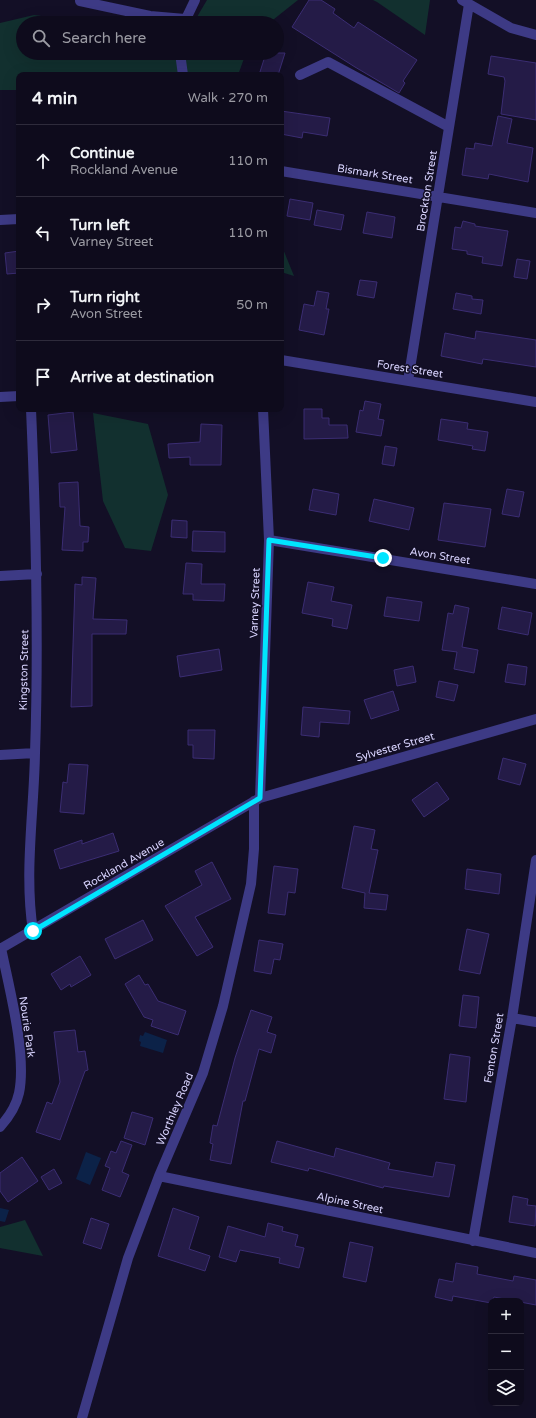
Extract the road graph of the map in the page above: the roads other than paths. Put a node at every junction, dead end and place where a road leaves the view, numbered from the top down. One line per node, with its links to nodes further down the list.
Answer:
1 (195, 0): 5 (street)
2 (80, 1): 4 (street)
3 (465, 2): 6 (street); 10 (street, Brockton Street)
4 (150, 16)
5 (187, 16)
6 (536, 35)
7 (181, 60): 8 (street)
8 (183, 72)
9 (300, 75): 10 (street)
10 (449, 127): 12 (street, Brockton Street)
11 (284, 171): 12 (street, Bismark Street)
12 (438, 197): 13 (street, Bismark Street); 17 (street, Brockton Street)
13 (536, 213)
14 (16, 219): 15 (street)
15 (0, 220)
16 (284, 360): 17 (street, Forest Street)
17 (408, 381): 20 (street, Forest Street)
18 (16, 396): 19 (street)
19 (0, 397)
20 (536, 402)
21 (31, 412): 24 (street, Kingston Street)
22 (263, 412): 23 (street, Varney Street)
23 (269, 540): 26 (street, Avon Street); 30 (street, Varney Street)
24 (37, 574): 25 (street); 28 (street, Kingston Street)
25 (0, 576)
26 (536, 584)
27 (536, 719): 30 (street, Sylvester Street)
28 (35, 753): 29 (street); 32 (street, Kingston Street)
29 (0, 754)
30 (257, 800): 32 (street, Rockland Avenue); 37 (street, Worthley Road)
31 (536, 860): 34 (street, Fenton Street)
32 (33, 931): 33 (street, Rockland Avenue)
33 (0, 948): 36 (street, Nourie Park)
34 (512, 1018): 35 (street); 38 (street, Fenton Street)
35 (536, 1022)
36 (0, 1127)
37 (159, 1176): 38 (street, Alpine Street); 40 (street, Worthley Road)
38 (473, 1240): 39 (street, Alpine Street)
39 (536, 1253)
40 (82, 1418)

